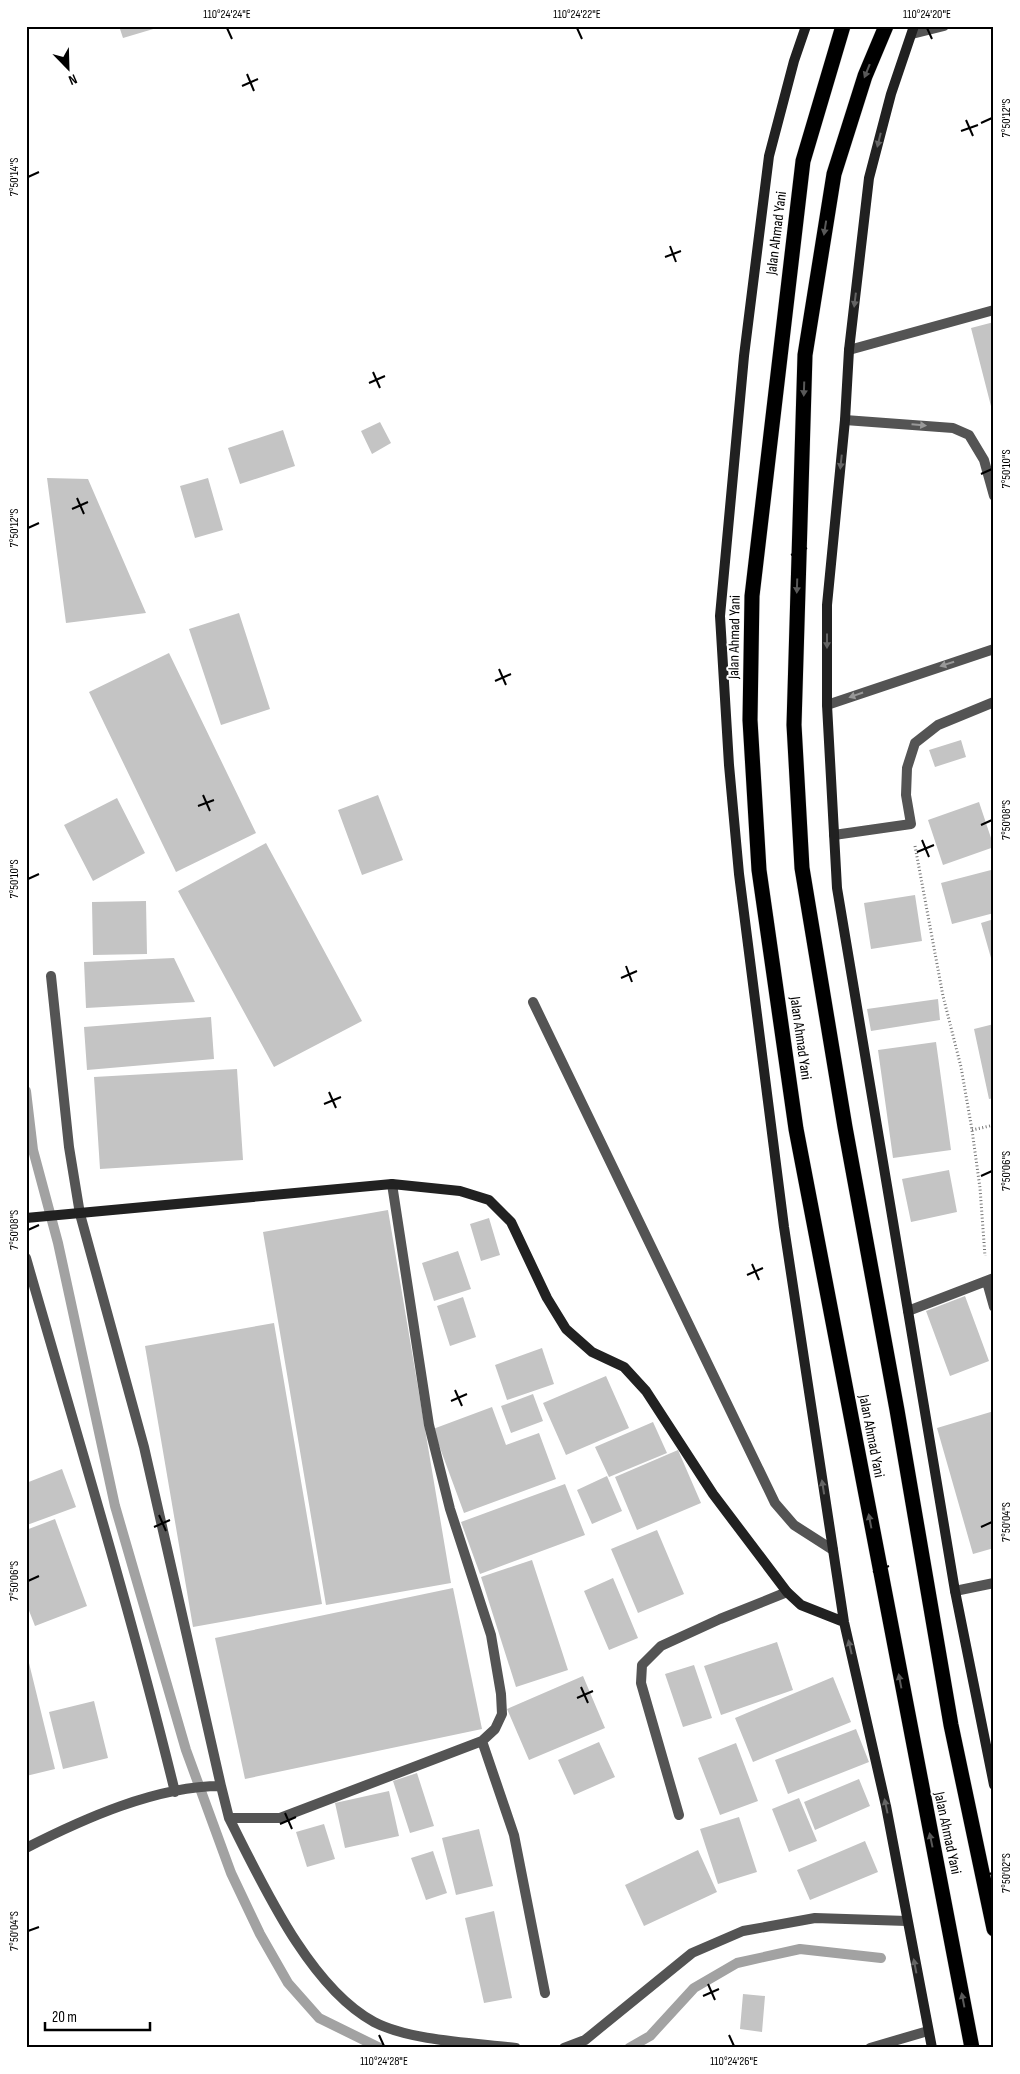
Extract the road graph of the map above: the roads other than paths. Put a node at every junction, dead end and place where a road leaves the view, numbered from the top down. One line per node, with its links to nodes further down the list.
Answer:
1 (806, 26): 23 (street, one-way to 1)
2 (843, 26): 43 (highway, Jalan Ahmad Yani, one-way to 2)
3 (886, 26): 36 (highway, Jalan Ahmad Yani, one-way to 36)
4 (944, 26): 5 (street)
5 (913, 30): 7 (street, one-way to 7)
6 (994, 310): 7 (street)
7 (849, 350): 8 (street)
8 (845, 420): 9 (street, one-way to 9); 12 (street, one-way to 12)
9 (994, 496)
10 (994, 649): 12 (street, one-way to 12)
11 (994, 702): 13 (street)
12 (827, 705): 13 (street)
13 (834, 835): 22 (street)
14 (51, 976): 17 (street)
15 (533, 1002): 23 (street)
16 (392, 1184): 17 (street); 26 (street); 28 (street)
17 (80, 1214): 18 (street); 30 (street)
18 (27, 1218)
19 (26, 1258): 31 (street)
20 (990, 1280): 21 (street); 22 (street)
21 (994, 1307)
22 (908, 1311): 25 (street)
23 (833, 1550): 27 (street)
24 (994, 1582): 25 (street)
25 (955, 1591): 29 (street)
26 (787, 1592): 27 (street); 32 (street)
27 (844, 1622): 35 (street, one-way to 27)
28 (482, 1741): 33 (street); 37 (street)
29 (994, 1785)
30 (216, 1786): 31 (street); 33 (street)
31 (177, 1791): 34 (street)
32 (679, 1815)
33 (229, 1818): 39 (street)
34 (26, 1848)
35 (907, 1921): 38 (street, one-way to 35); 40 (street)
36 (994, 1929)
37 (545, 1993)
38 (928, 2031): 41 (street); 42 (street)
39 (516, 2048)
40 (564, 2048)
41 (870, 2048)
42 (932, 2048)
43 (972, 2048)

